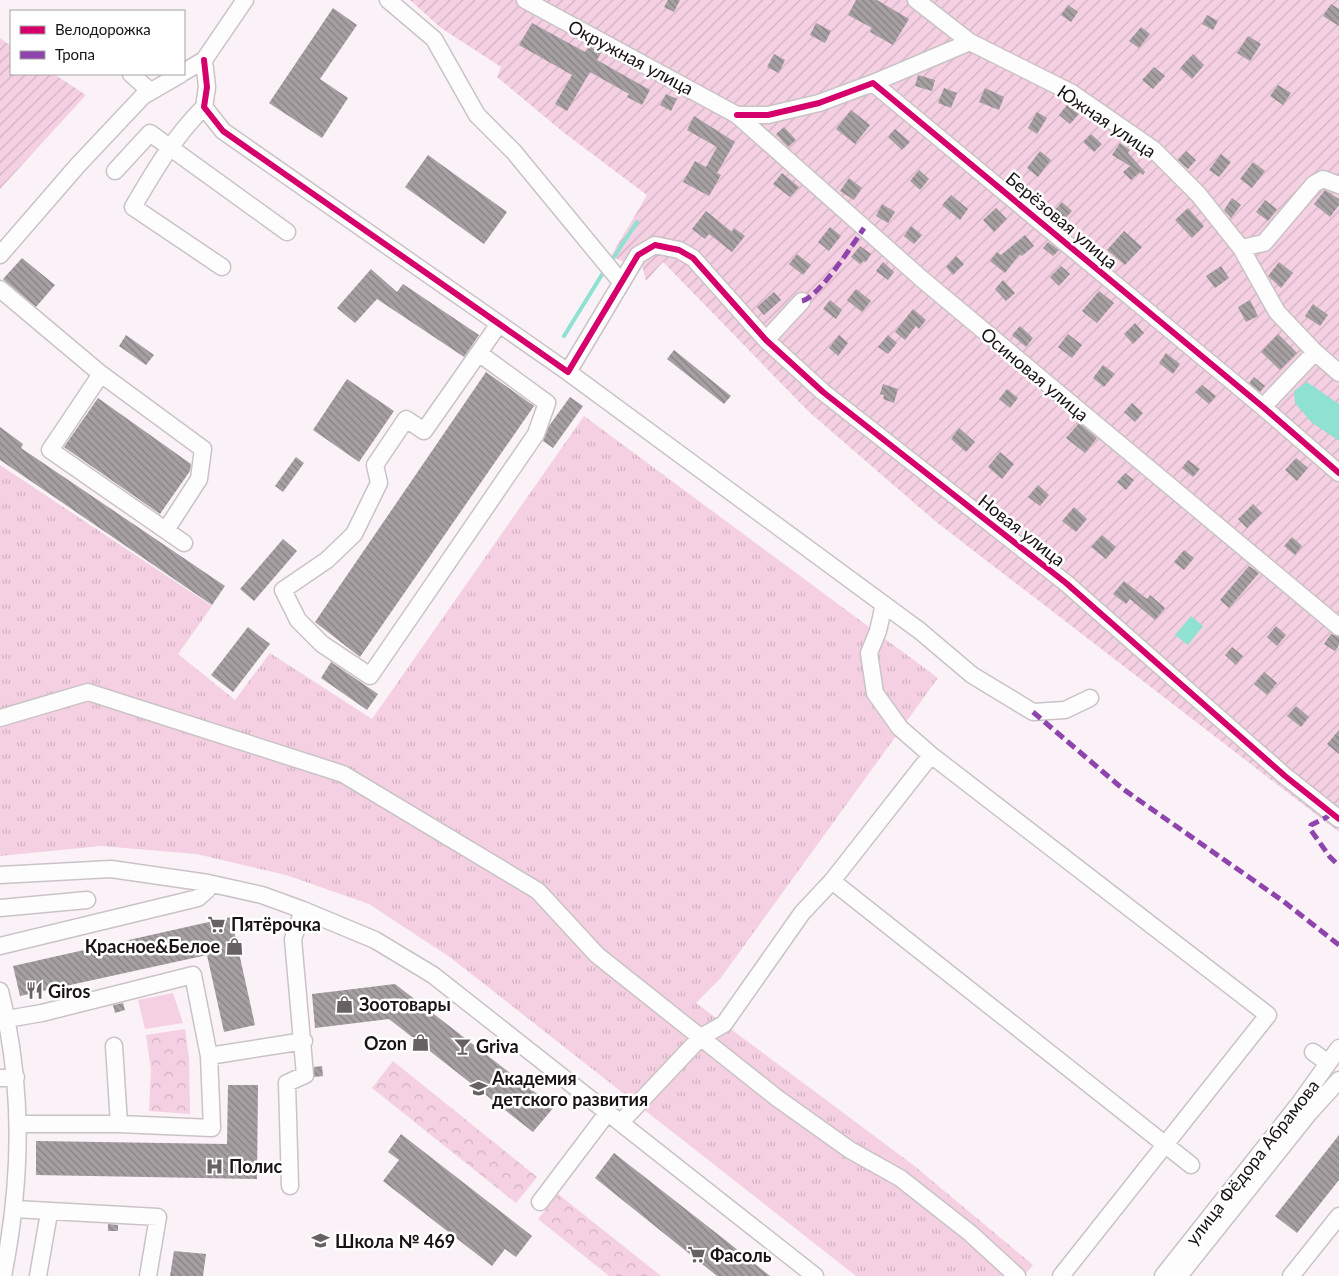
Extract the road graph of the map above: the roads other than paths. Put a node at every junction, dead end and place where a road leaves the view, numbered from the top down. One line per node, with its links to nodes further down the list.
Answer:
1 (246, 0): 6 (street)
2 (388, 0): 21 (street)
3 (525, 0): 13 (street, Окружная улица)
4 (916, 0): 5 (street, Южная улица)
5 (970, 42): 10 (street); 18 (street, Южная улица)
6 (204, 60): 7 (street); 12 (street)
7 (185, 71)
8 (132, 75): 11 (street)
9 (179, 75): 11 (street)
10 (873, 83): 13 (street); 31 (street, Берёзовая улица)
11 (150, 92): 19 (street)
12 (204, 107): 14 (street); 24 (street)
13 (736, 115): 36 (street, Осиновая улица)
14 (168, 147): 15 (street); 17 (street); 20 (street)
15 (114, 171)
16 (1339, 185): 18 (street)
17 (287, 232)
18 (1241, 248): 26 (street, Южная улица)
19 (0, 255)
20 (222, 266)
21 (620, 282): 25 (street, Новая улица); 28 (street)
22 (0, 290): 30 (street)
23 (802, 301): 25 (street)
24 (499, 324): 27 (street); 28 (street)
25 (766, 340): 40 (street, Новая улица)
26 (1315, 352): 29 (street, Южная улица); 31 (street)
27 (480, 354): 27 (street)
28 (568, 372): 35 (street)
29 (1339, 373)
30 (101, 374): 33 (street); 33 (street)
31 (1263, 407): 32 (street, Берёзовая улица)
32 (1339, 473)
33 (166, 530): 34 (street)
34 (184, 543)
35 (884, 604): 37 (street); 39 (street)
36 (1339, 627)
37 (1090, 698)
38 (0, 718): 50 (street)
39 (932, 756): 42 (street); 63 (street)
40 (1339, 819)
41 (0, 875): 43 (street)
42 (832, 881): 50 (street); 63 (street)
43 (208, 883): 46 (street); 47 (street)
44 (87, 900): 45 (street)
45 (0, 908)
46 (303, 910): 51 (street); 59 (street)
47 (0, 946)
48 (0, 991): 49 (street)
49 (7, 1019): 55 (street); 57 (street)
50 (701, 1037): 60 (street); 74 (street)
51 (304, 1041): 55 (street); 65 (street)
52 (114, 1046): 62 (street)
53 (1339, 1048): 56 (street, улица Фёдора Абрамова)
54 (1314, 1052): 56 (street)
55 (209, 1056): 62 (street)
56 (1328, 1063): 76 (street, улица Фёдора Абрамова)
57 (8, 1078): 61 (street)
58 (1339, 1080): 77 (street, улица Фёдора Абрамова)
59 (608, 1112): 60 (street); 66 (street)
60 (621, 1122): 73 (street)
61 (19, 1124): 62 (street); 67 (street)
62 (119, 1124)
63 (1166, 1145): 64 (street); 75 (street)
64 (1191, 1165)
65 (290, 1186)
66 (540, 1202)
67 (15, 1209): 68 (street); 70 (street)
68 (48, 1212): 71 (street); 72 (street)
69 (1339, 1216): 78 (street)
70 (3, 1276)
71 (38, 1276)
72 (148, 1276)
73 (815, 1276)
74 (1017, 1276)
75 (1061, 1276)
76 (1164, 1276)
77 (1179, 1276)
78 (1291, 1276)

